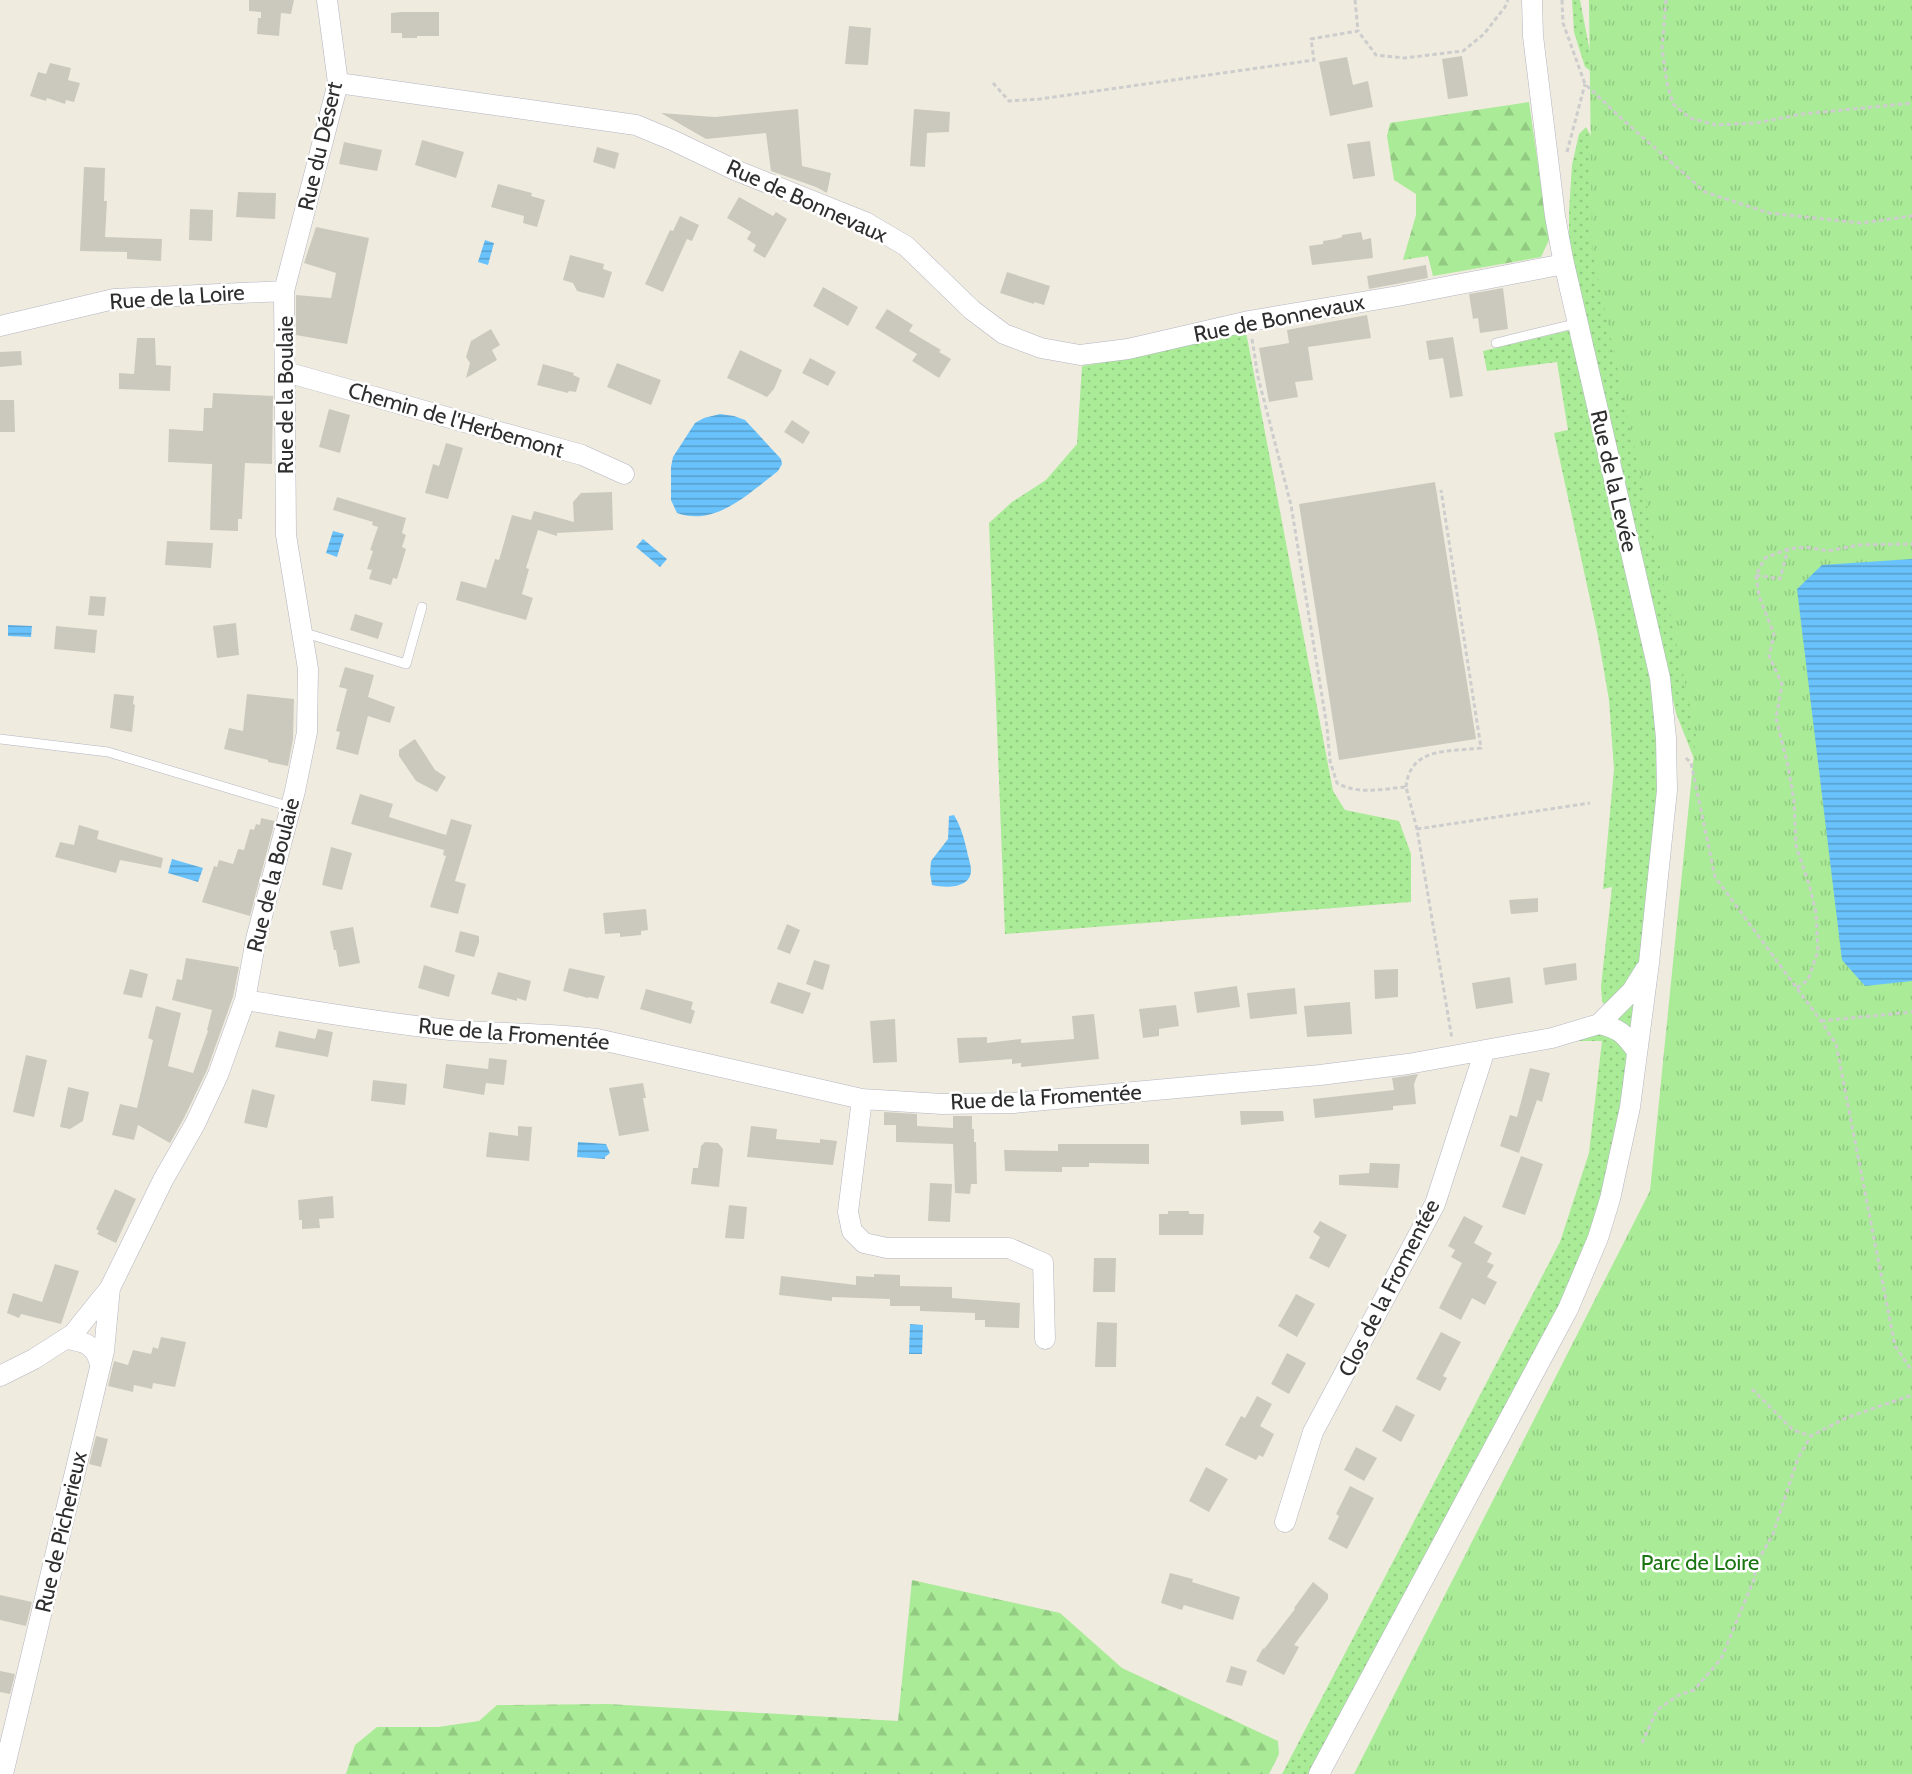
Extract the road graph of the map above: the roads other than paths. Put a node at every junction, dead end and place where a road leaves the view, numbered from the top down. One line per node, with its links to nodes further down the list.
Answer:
1 (327, 0): 3 (street, Rue du Désert)
2 (1532, 0): 4 (street, Rue de la Levée)
3 (338, 83): 4 (street, Rue de Bonnevaux); 5 (street, Rue du Désert)
4 (1564, 264): 6 (street, Rue de la Levée)
5 (284, 291): 7 (street, Rue de la Loire); 9 (street, Rue de la Boulaie)
6 (1578, 323): 8 (lane); 15 (street, Rue de la Levée)
7 (0, 326)
8 (1496, 343)
9 (286, 372): 10 (street, Chemin de l'Herbemont); 12 (street, Rue de la Boulaie)
10 (624, 474)
11 (422, 607): 12 (lane)
12 (302, 632): 14 (street, Rue de la Boulaie)
13 (0, 738): 14 (lane)
14 (291, 807): 16 (street, Rue de la Boulaie)
15 (1649, 963): 17 (street, Rue de la Fromentée); 19 (street, Rue de la Levée)
16 (246, 1000): 20 (street, Rue de la Fromentée); 21 (street, Rue de la Boulaie)
17 (1599, 1024): 18 (street, Rue de la Fromentée); 19 (street)
18 (1485, 1050): 20 (street, Rue de la Fromentée); 26 (street, Clos de la Fromentée)
19 (1637, 1051): 28 (street, Rue de la Levée)
20 (862, 1099): 22 (street)
21 (110, 1288): 23 (street, Rue de la Boulaie); 24 (street, Rue de Picherieux)
22 (1044, 1339)
23 (64, 1340): 24 (street); 25 (street, Rue de la Boulaie)
24 (100, 1365): 27 (street, Rue de Picherieux)
25 (0, 1376)
26 (1285, 1522)
27 (3, 1774)
28 (1319, 1774)

